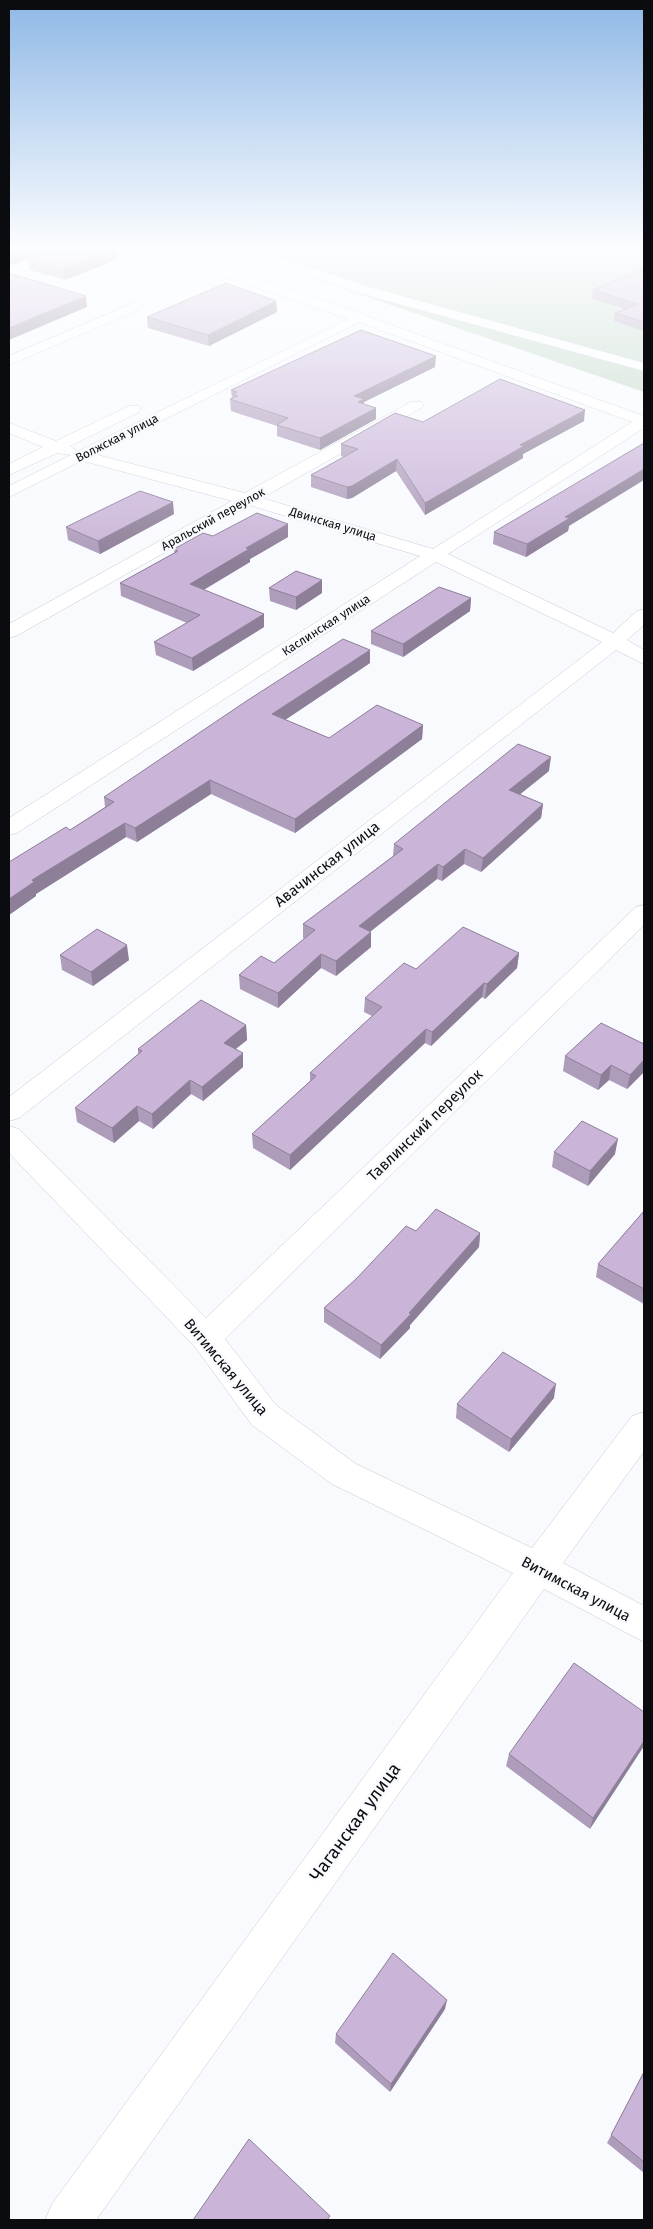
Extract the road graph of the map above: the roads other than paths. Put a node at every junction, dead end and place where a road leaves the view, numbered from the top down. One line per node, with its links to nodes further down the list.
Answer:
1 (25, 354): 5 (street)
2 (287, 354): 12 (street, Волжская улица)
3 (459, 354): 9 (street)
4 (597, 354): 6 (street)
5 (9, 361)
6 (644, 367)
7 (145, 404): 11 (street, Волжская улица)
8 (416, 405): 15 (street, Аральский переулок)
9 (644, 421): 16 (street, Каслинская улица)
10 (9, 428): 11 (street, Двинская улица)
11 (58, 446): 12 (street, Двинская улица); 13 (street, Волжская улица)
12 (82, 456): 14 (street, Волжская улица); 15 (street, Двинская улица)
13 (9, 470)
14 (9, 492)
15 (250, 500): 16 (street, Двинская улица); 18 (street, Аральский переулок)
16 (435, 555): 19 (street, Двинская улица); 21 (street, Каслинская улица)
17 (644, 616): 19 (street, Авачинская улица)
18 (9, 632)
19 (615, 641): 20 (street, Двинская улица); 23 (street, Авачинская улица)
20 (644, 658)
21 (9, 828)
22 (644, 912): 25 (street, Тавлинский переулок)
23 (9, 1111)
24 (9, 1136): 25 (street, Витимская улица)
25 (206, 1338): 27 (street, Витимская улица)
26 (644, 1426): 27 (street, Чаганская улица)
27 (538, 1568): 28 (street, Витимская улица); 29 (street, Чаганская улица)
28 (644, 1625)
29 (68, 2220)

